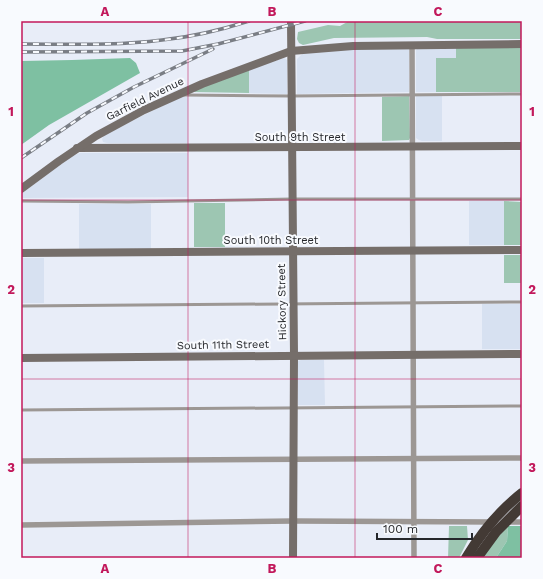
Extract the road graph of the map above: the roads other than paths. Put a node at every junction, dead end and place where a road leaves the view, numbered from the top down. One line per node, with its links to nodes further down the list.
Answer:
1 (291, 21): 4 (street, Hickory Street)
2 (522, 44): 3 (street, Garfield Avenue)
3 (412, 45): 4 (street, Garfield Avenue); 5 (street)
4 (291, 51): 7 (street, Garfield Avenue); 8 (street, Hickory Street)
5 (412, 94): 6 (lane); 8 (lane); 10 (street)
6 (522, 94)
7 (178, 95): 8 (lane); 11 (street, Garfield Avenue)
8 (291, 96): 12 (street, Hickory Street)
9 (522, 146): 10 (street, South 9th Street)
10 (413, 147): 12 (street, South 9th Street); 16 (street)
11 (78, 148): 12 (street, South 9th Street); 13 (street, Garfield Avenue)
12 (292, 148): 14 (street, Hickory Street)
13 (21, 190)
14 (292, 199): 16 (lane); 17 (lane); 20 (street, Hickory Street)
15 (522, 199): 16 (lane)
16 (412, 200): 18 (street)
17 (21, 201)
18 (412, 250): 19 (street, South 10th Street); 20 (street, South 10th Street); 24 (street)
19 (522, 250)
20 (292, 251): 21 (street, South 10th Street); 23 (street, Hickory Street)
21 (21, 253)
22 (522, 302): 24 (lane)
23 (293, 303): 24 (lane); 25 (lane); 27 (street, Hickory Street)
24 (413, 303): 28 (street)
25 (21, 306)
26 (522, 354): 28 (street, South 11th Street)
27 (294, 355): 28 (street, South 11th Street); 29 (street, South 11th Street); 32 (street, Hickory Street)
28 (413, 355): 31 (street)
29 (21, 358)
30 (522, 406): 31 (lane)
31 (413, 407): 32 (lane); 35 (street)
32 (293, 408): 33 (lane); 36 (street, Hickory Street)
33 (21, 410)
34 (522, 458): 35 (street)
35 (414, 459): 36 (street); 41 (street)
36 (292, 460): 37 (street); 40 (street, Hickory Street)
37 (21, 461)
38 (522, 493): 46 (highway, bridge)
39 (522, 506): 47 (highway, bridge)
40 (293, 522): 41 (street); 43 (street); 44 (street, Hickory Street)
41 (414, 522): 42 (street); 45 (street)
42 (522, 522)
43 (21, 525)
44 (293, 558)
45 (414, 558)
46 (466, 558)
47 (477, 558)

